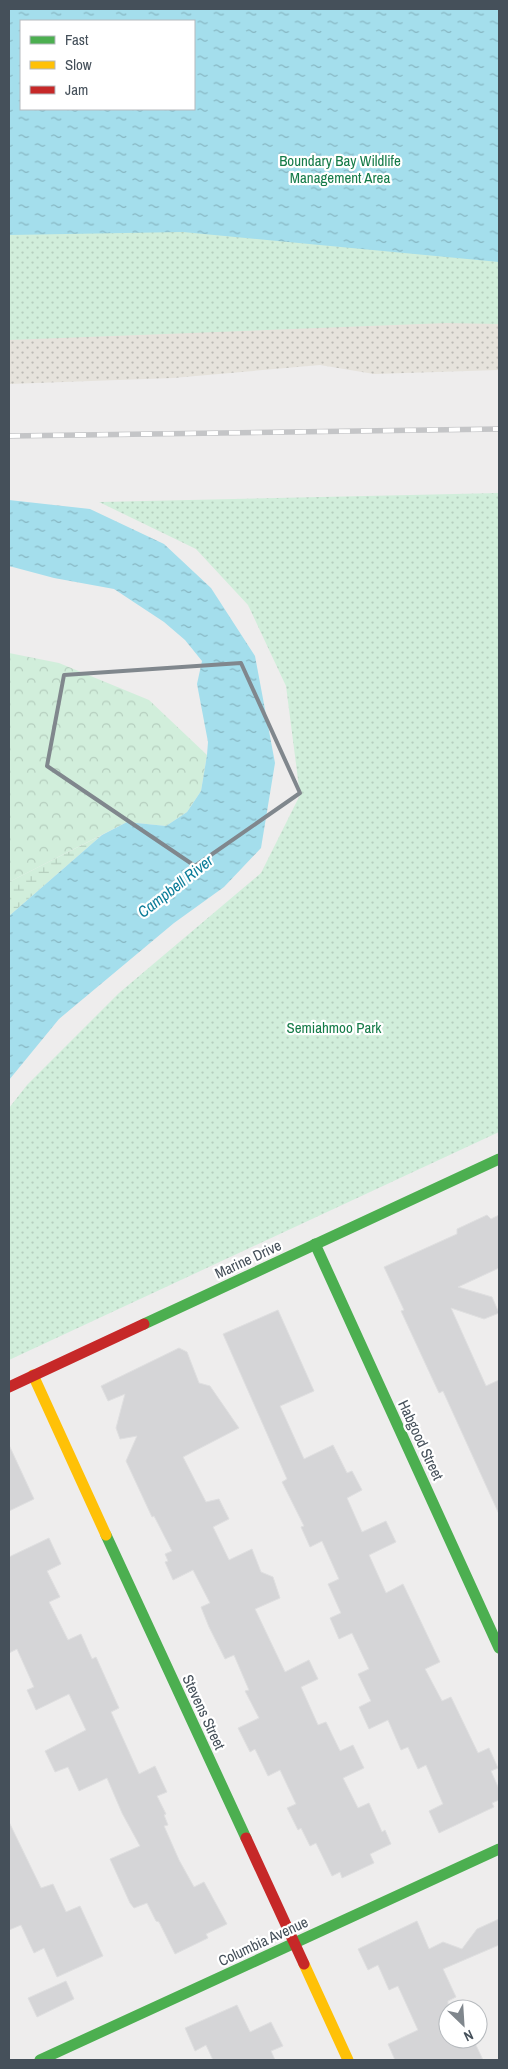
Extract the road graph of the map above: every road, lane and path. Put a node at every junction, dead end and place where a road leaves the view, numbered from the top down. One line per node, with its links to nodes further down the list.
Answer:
1 (499, 1159): 2 (street, Marine Drive)
2 (315, 1244): 3 (street, Marine Drive); 5 (street, Habgood Street)
3 (33, 1375): 4 (street, Marine Drive); 7 (street, Stevens Street)
4 (9, 1387)
5 (499, 1648)
6 (499, 1849): 7 (street, Columbia Avenue)
7 (295, 1943): 8 (street, Columbia Avenue); 9 (street, Stevens Street)
8 (40, 2060)
9 (348, 2060)

